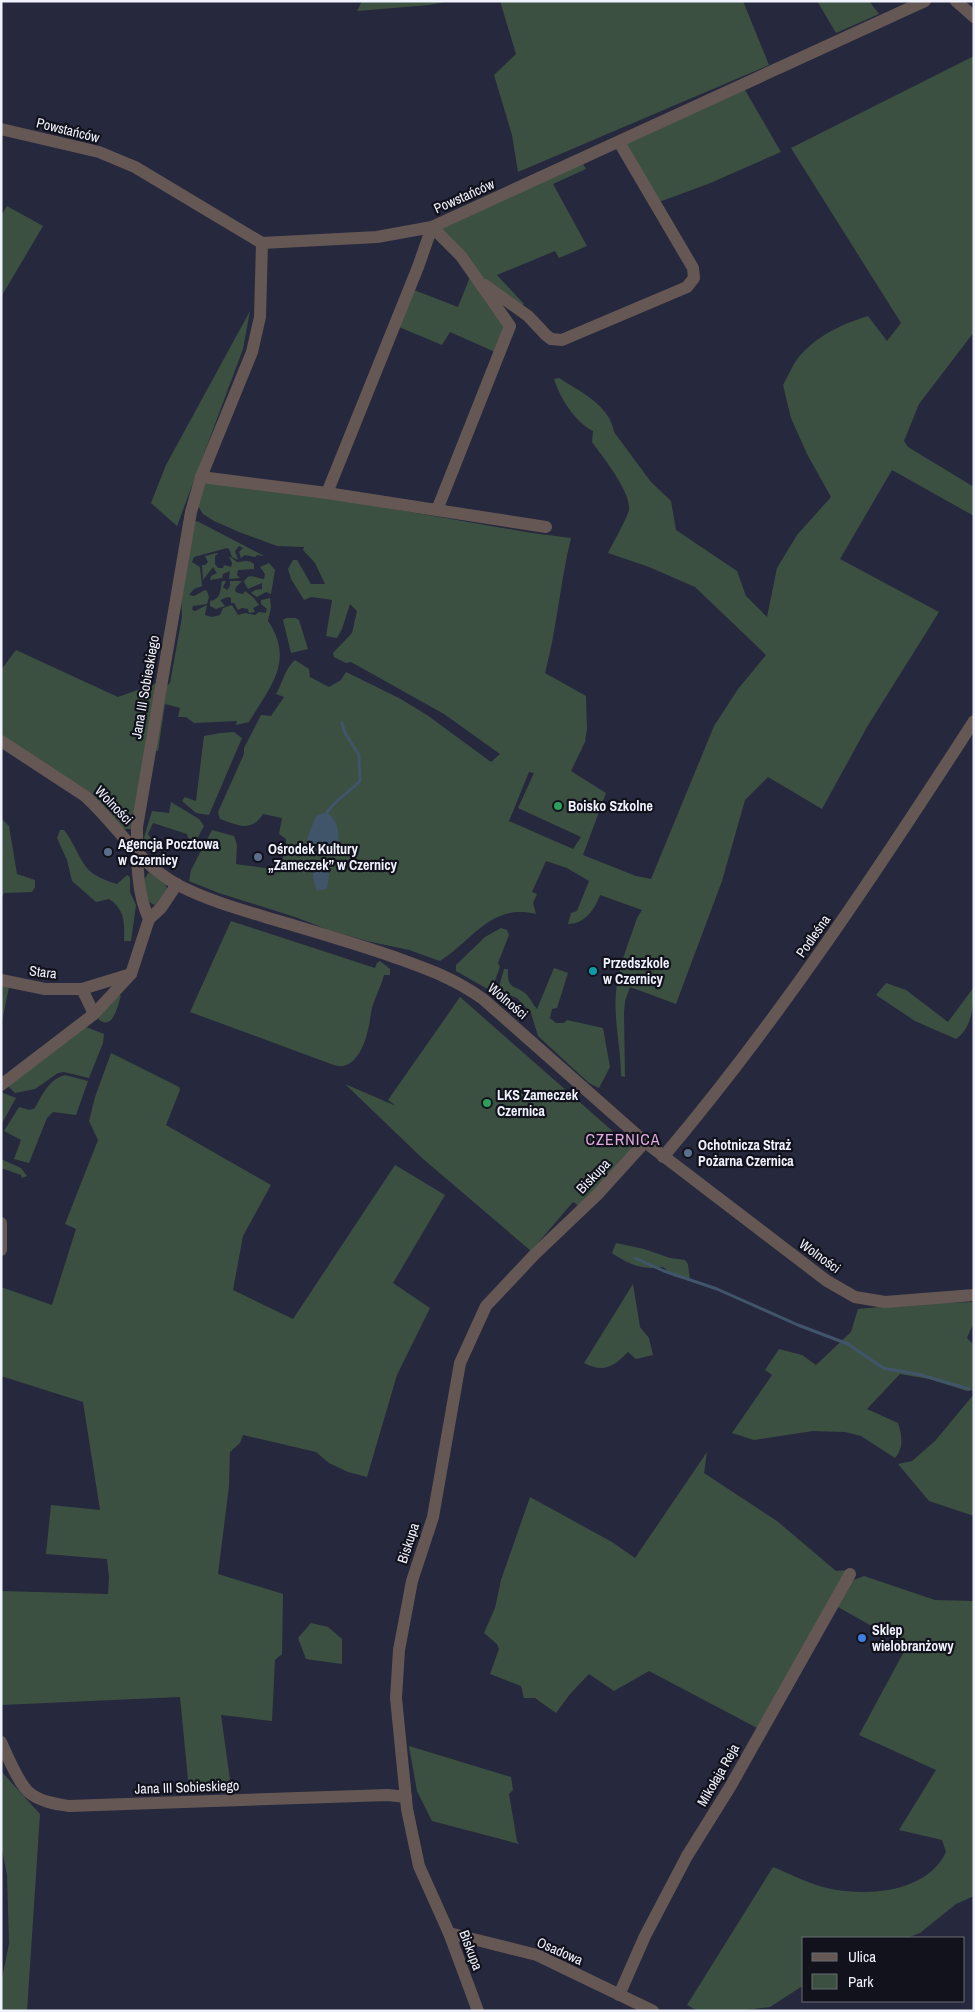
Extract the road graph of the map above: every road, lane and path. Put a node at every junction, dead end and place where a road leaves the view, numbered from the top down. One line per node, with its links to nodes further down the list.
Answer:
1 (924, 1): 5 (street, Powstańców)
2 (956, 1): 3 (street)
3 (974, 18)
4 (1, 129): 7 (street, Powstańców)
5 (618, 142): 6 (street, Powstańców); 9 (street)
6 (432, 227): 7 (street, Powstańców); 8 (street); 12 (street)
7 (262, 243): 11 (street, Jana III Sobieskiego)
8 (478, 280): 9 (street); 10 (street)
9 (528, 316): 10 (street)
10 (510, 326): 13 (street)
11 (201, 477): 12 (street); 17 (street, Jana III Sobieskiego)
12 (327, 493): 13 (street)
13 (436, 510): 14 (street)
14 (546, 528)
15 (974, 721): 26 (street, Podleśna)
16 (1, 741): 17 (street, Wolności)
17 (137, 853): 18 (street, Wolności); 19 (street, Jana III Sobieskiego)
18 (177, 884): 19 (street); 25 (street, Wolności)
19 (149, 919): 20 (street)
20 (131, 974): 22 (street, Stara); 23 (street)
21 (1, 980): 22 (street, Stara)
22 (82, 989): 23 (street)
23 (94, 1014): 24 (street)
24 (1, 1085)
25 (645, 1142): 26 (street, Wolności); 32 (street, Biskupa)
26 (663, 1157): 29 (street, Wolności)
27 (1, 1223): 28 (street)
28 (1, 1250)
29 (974, 1295)
30 (850, 1574): 34 (street, Mikołaja Reja)
31 (1, 1742): 32 (street, Jana III Sobieskiego)
32 (406, 1796): 33 (street, Biskupa)
33 (449, 1933): 34 (street, Osadowa); 35 (street, Biskupa)
34 (619, 1995): 36 (street, Osadowa)
35 (478, 2011)
36 (653, 2011)

